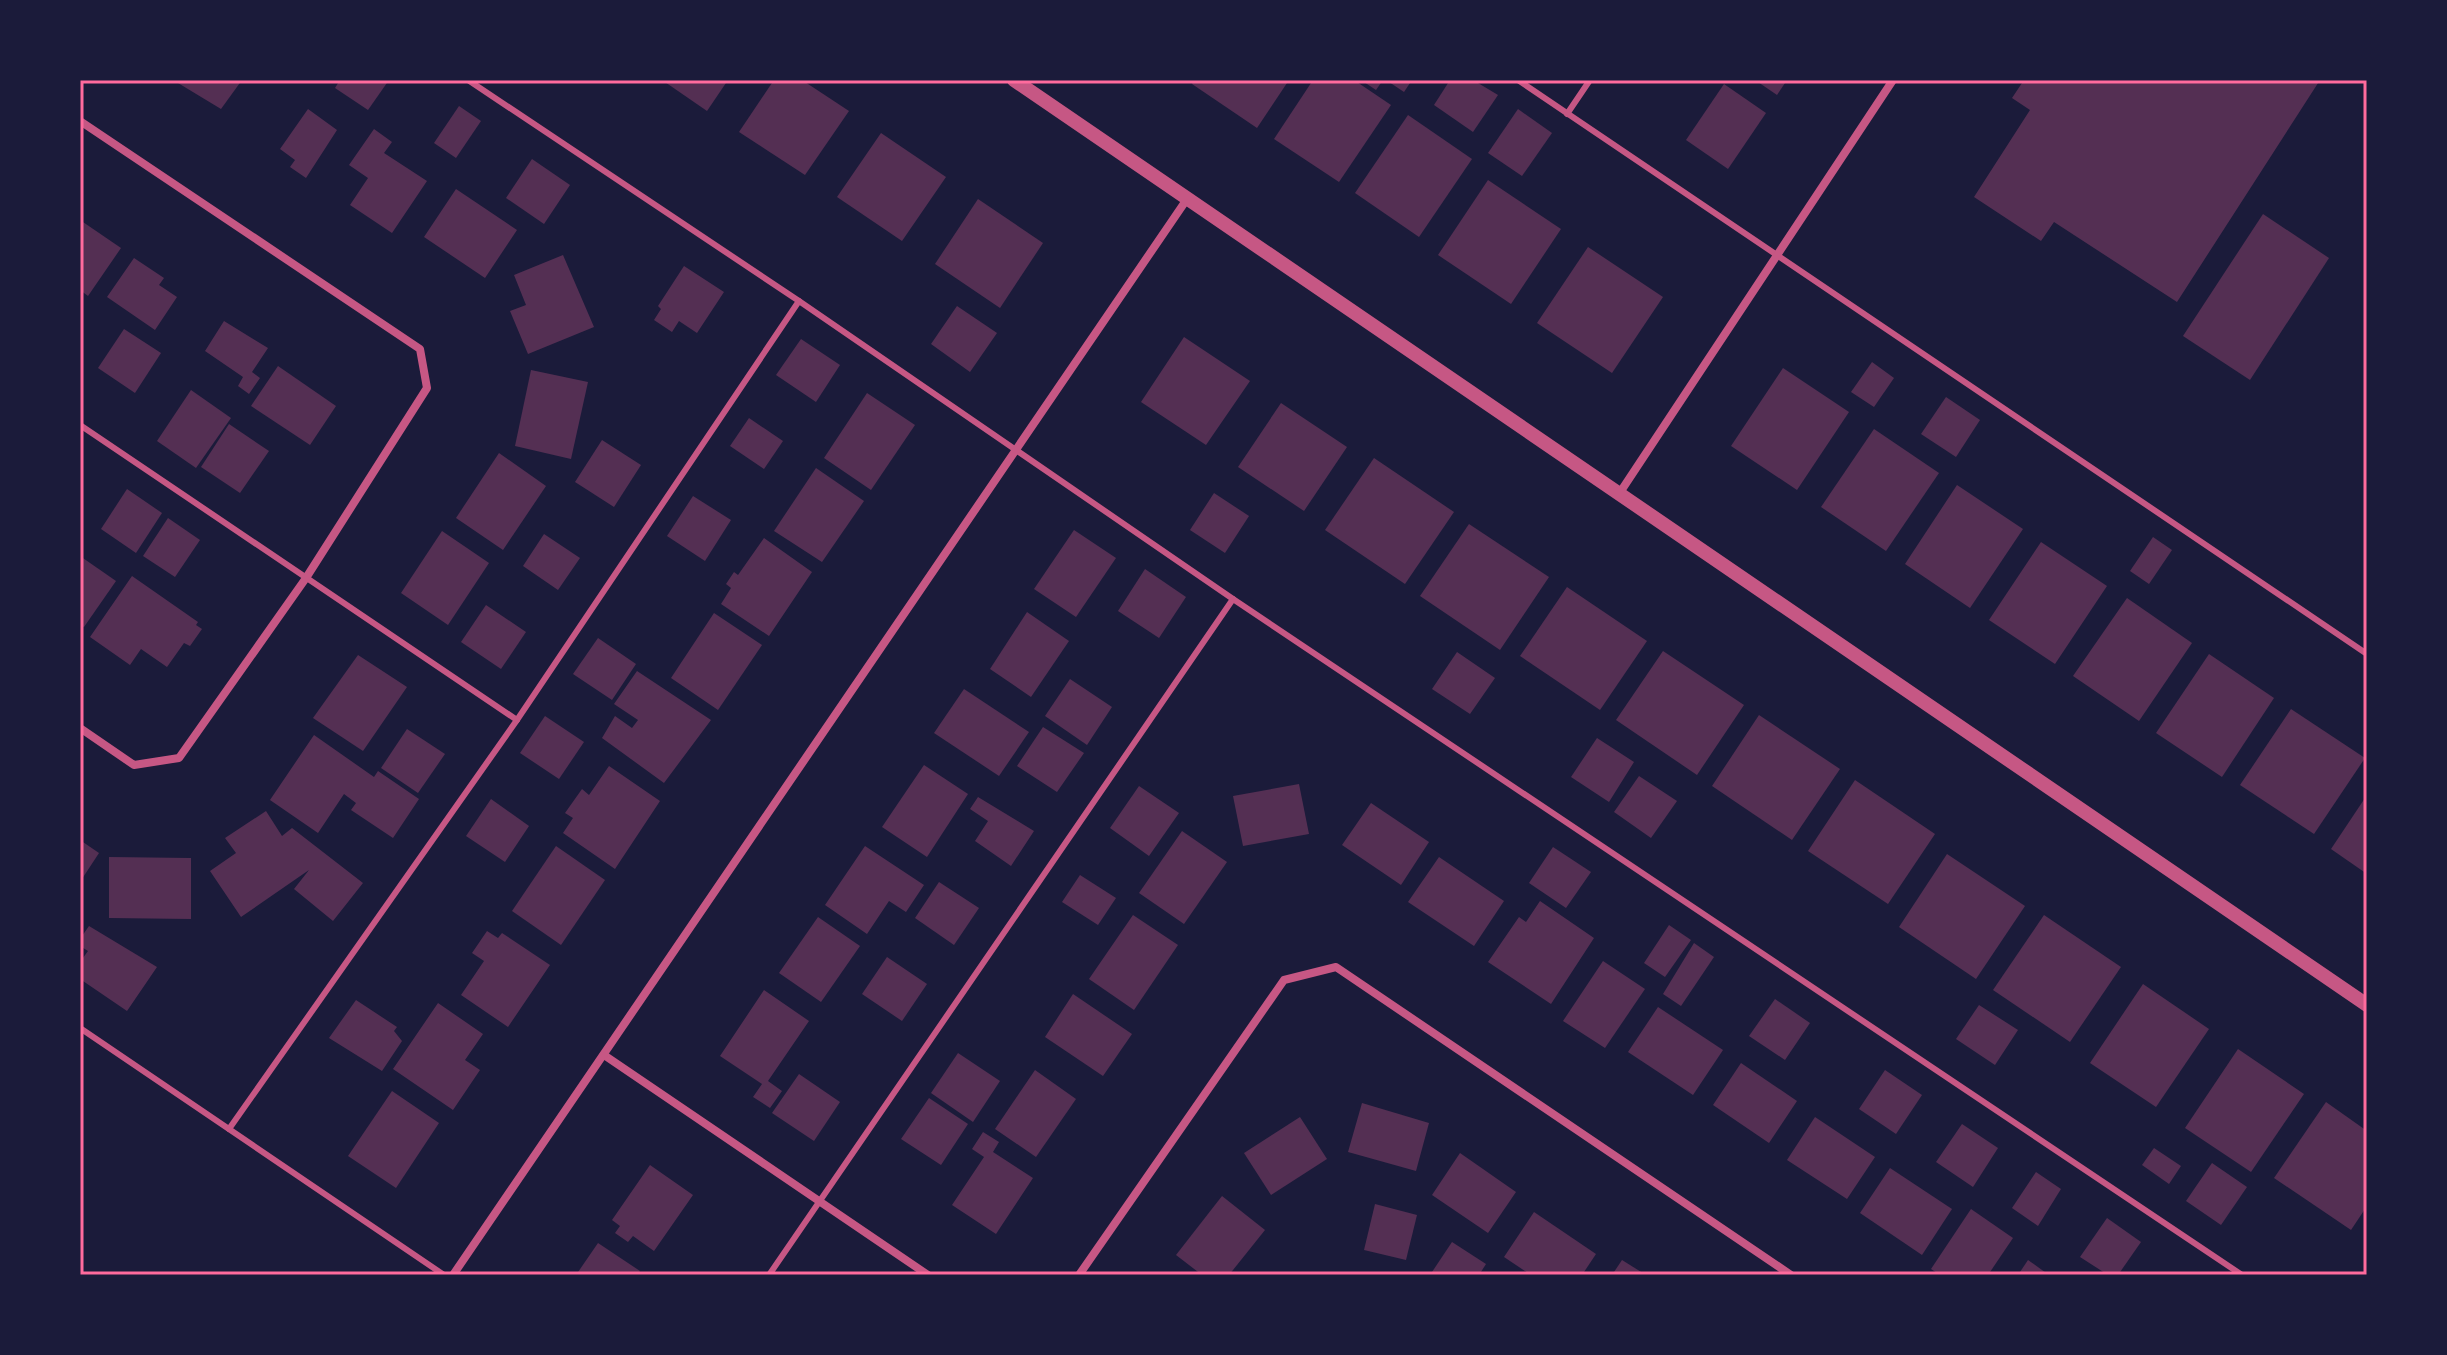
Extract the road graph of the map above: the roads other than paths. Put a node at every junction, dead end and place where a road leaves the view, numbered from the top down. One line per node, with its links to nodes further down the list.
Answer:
1 (468, 80): 10 (lane)
2 (1014, 80): 8 (street)
3 (1518, 80): 6 (lane)
4 (1590, 80): 6 (lane)
5 (1893, 80): 9 (street)
6 (1567, 114): 9 (lane)
7 (80, 121): 14 (street)
8 (1187, 199): 12 (street); 13 (street)
9 (1778, 254): 13 (street); 16 (lane)
10 (799, 301): 12 (lane); 17 (lane)
11 (80, 425): 14 (lane)
12 (1013, 450): 15 (lane); 21 (street)
13 (1619, 494): 19 (street)
14 (306, 578): 17 (lane); 18 (street)
15 (1233, 599): 23 (lane); 30 (lane)
16 (2367, 654)
17 (517, 720): 22 (lane)
18 (80, 728)
19 (2367, 1005)
20 (80, 1028): 22 (lane)
21 (604, 1055): 23 (street); 25 (street)
22 (229, 1129): 24 (lane)
23 (818, 1201): 26 (lane); 27 (street)
24 (444, 1275)
25 (453, 1275)
26 (769, 1275)
27 (928, 1275)
28 (1079, 1275): 29 (street)
29 (1791, 1275)
30 (2242, 1275)

